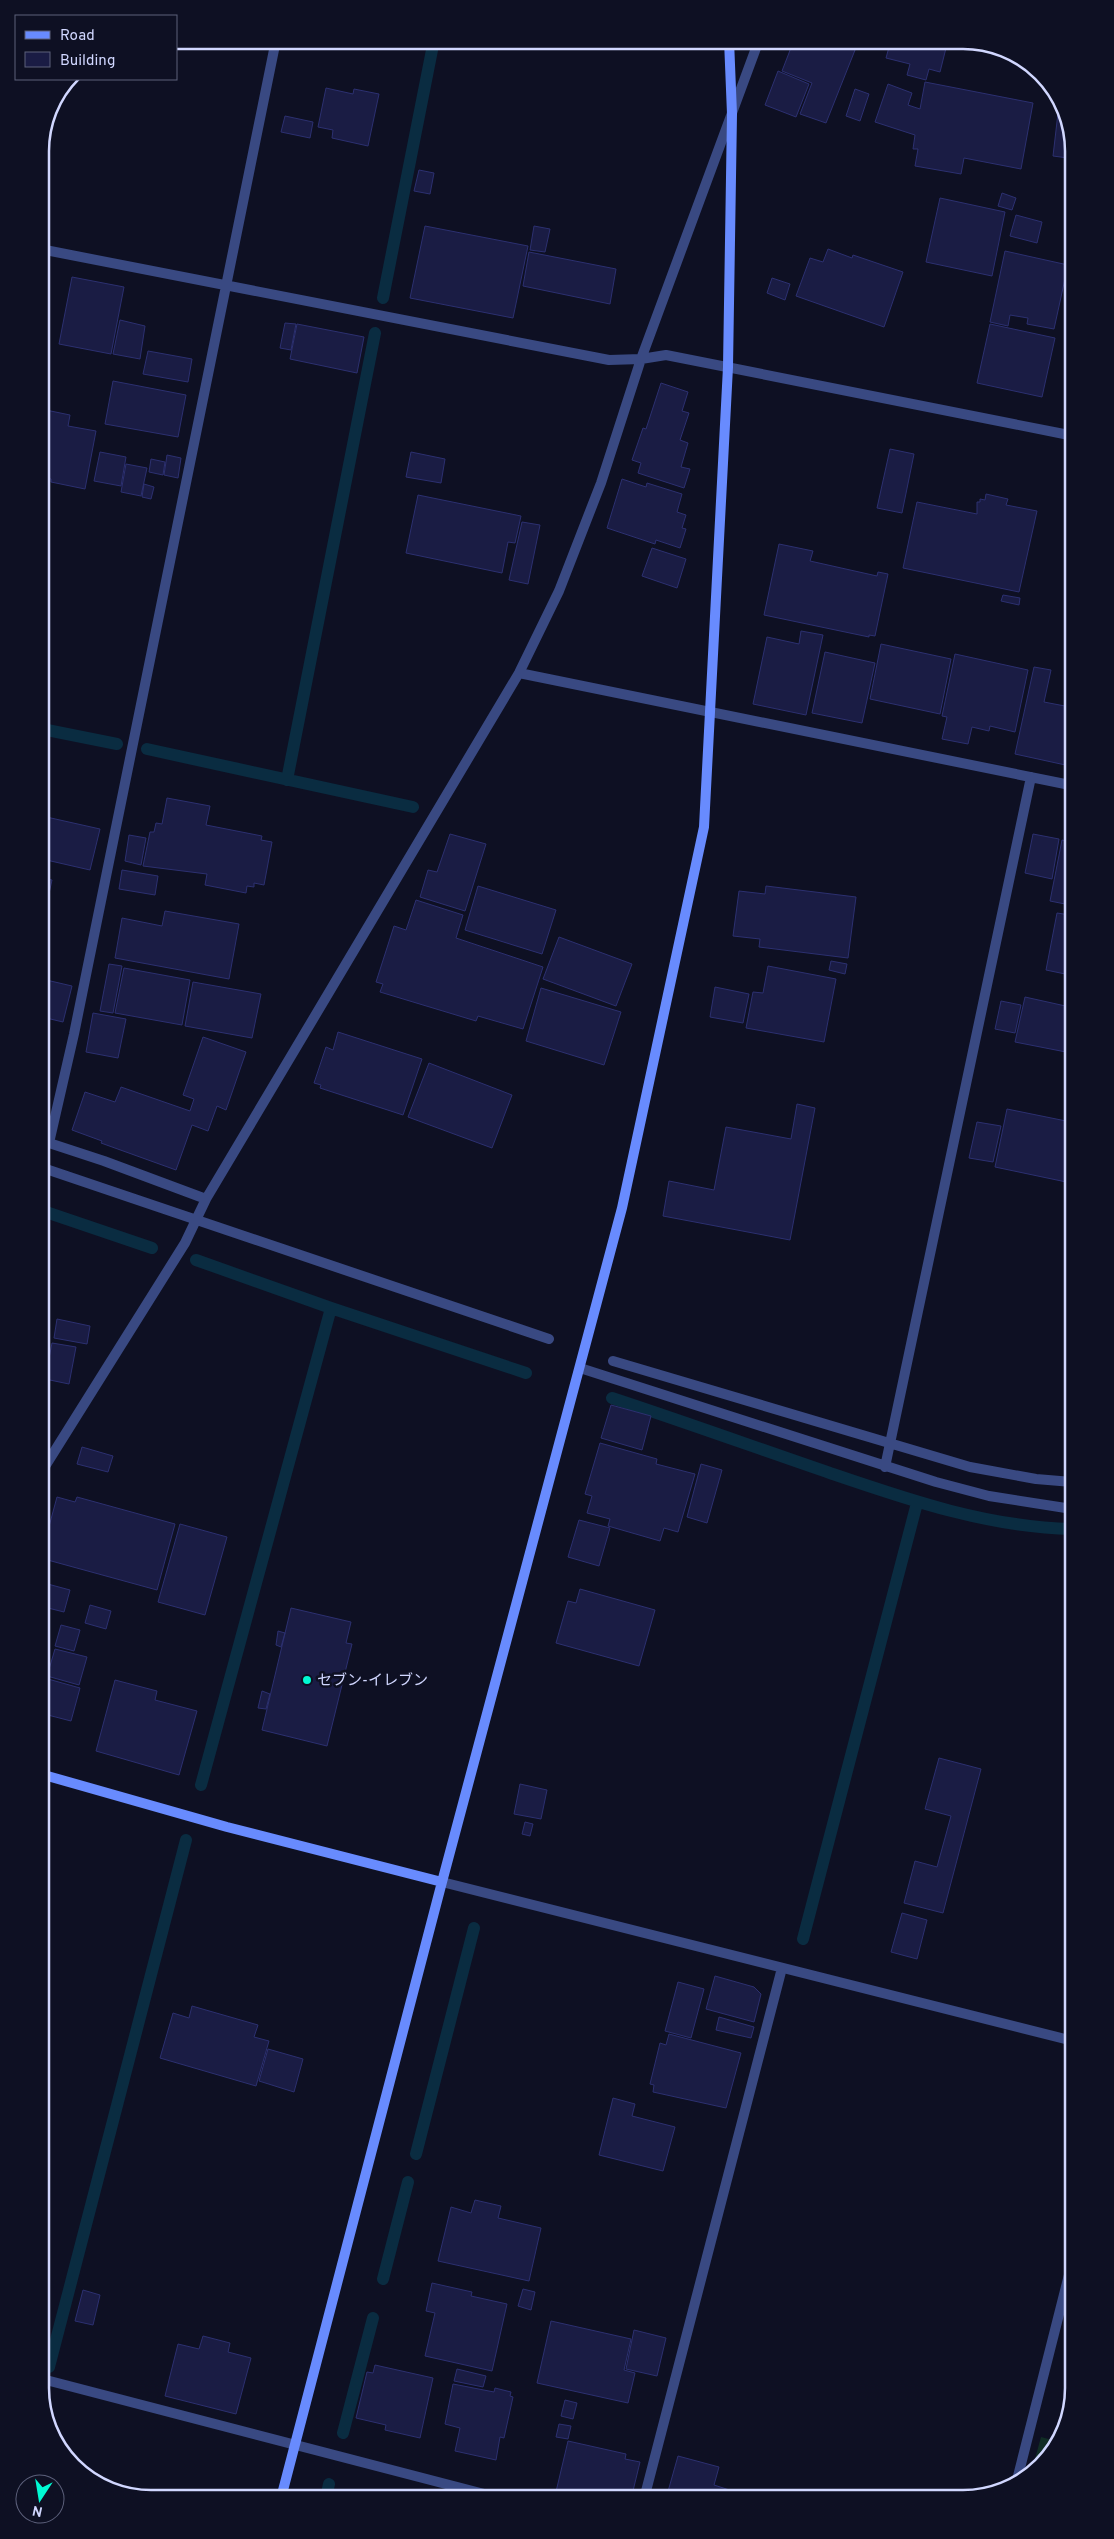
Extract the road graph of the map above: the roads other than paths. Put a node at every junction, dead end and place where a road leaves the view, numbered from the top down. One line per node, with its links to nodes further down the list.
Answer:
1 (274, 49): 6 (street)
2 (730, 49): 4 (street)
3 (756, 49): 4 (street)
4 (732, 114): 7 (street); 8 (street)
5 (49, 251): 6 (street)
6 (226, 285): 7 (street); 14 (street)
7 (641, 359): 8 (street); 10 (street)
8 (728, 368): 9 (street); 11 (street)
9 (1065, 434)
10 (519, 673): 11 (street); 17 (street)
11 (710, 713): 12 (street); 21 (street)
12 (1032, 777): 13 (street); 22 (street)
13 (1065, 784)
14 (49, 1130)
15 (49, 1143): 17 (street)
16 (49, 1170): 18 (street)
17 (206, 1199): 18 (street)
18 (196, 1220): 19 (street); 23 (street)
19 (549, 1339)
20 (613, 1362): 22 (street)
21 (580, 1368): 24 (street); 28 (street)
22 (890, 1444): 24 (street); 25 (street)
23 (49, 1460)
24 (885, 1467): 26 (street)
25 (1065, 1481)
26 (1065, 1508)
27 (49, 1777): 28 (street)
28 (442, 1882): 29 (street); 33 (street)
29 (782, 1968): 30 (street); 37 (street)
30 (1065, 2039)
31 (1065, 2291): 34 (street)
32 (49, 2381): 33 (street)
33 (295, 2445): 35 (street); 36 (street)
34 (1019, 2474)
35 (283, 2490)
36 (469, 2490)
37 (646, 2490)

